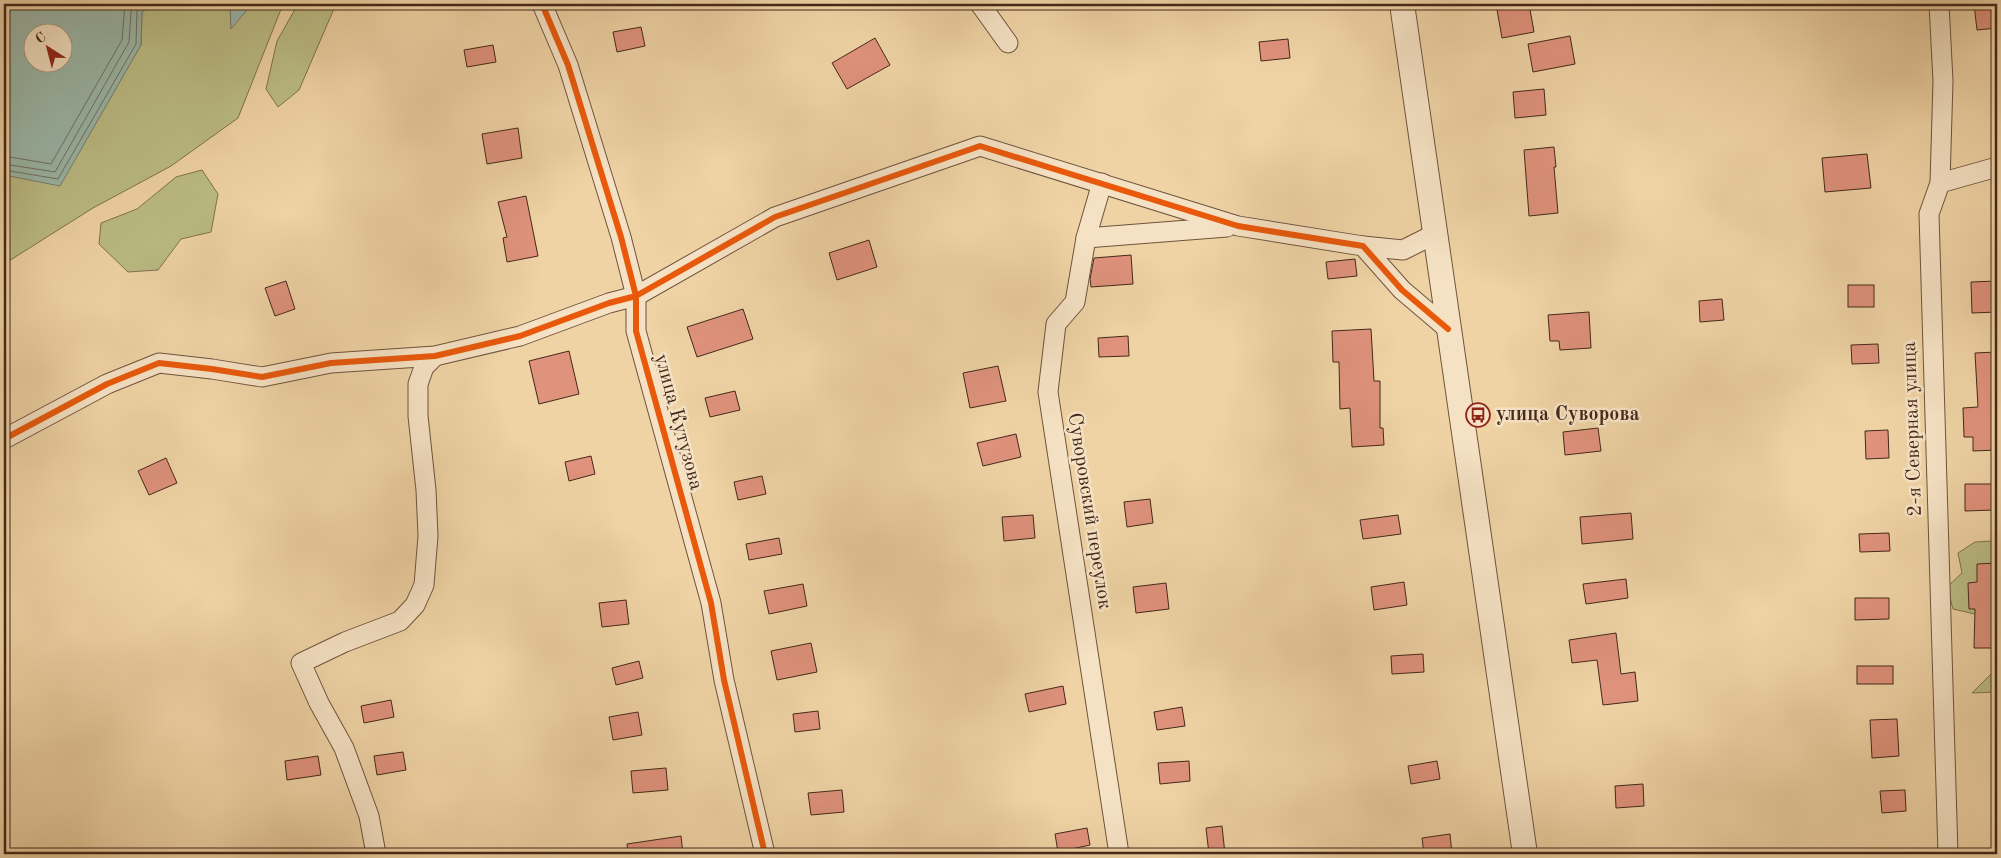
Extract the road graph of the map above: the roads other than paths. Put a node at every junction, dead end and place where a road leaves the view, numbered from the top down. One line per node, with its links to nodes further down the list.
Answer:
1 (542, 4): 13 (street, улица Кутузова)
2 (980, 4): 5 (street)
3 (1402, 4): 10 (street)
4 (1939, 4): 8 (street, 2-я Северная улица)
5 (1008, 43)
6 (1997, 167): 8 (street)
7 (1102, 183): 9 (street); 11 (street, Суворовский переулок); 13 (street)
8 (1940, 184): 21 (street, 2-я Северная улица)
9 (1238, 226): 11 (street); 12 (street)
10 (1435, 234): 12 (street); 14 (street)
11 (1086, 238): 19 (street, Суворовский переулок)
12 (1363, 246): 14 (street)
13 (636, 296): 15 (street); 18 (street, улица Кутузова)
14 (1448, 329): 20 (street)
15 (435, 356): 16 (street); 17 (street)
16 (4, 439)
17 (376, 854)
18 (765, 854)
19 (1119, 854)
20 (1525, 854)
21 (1948, 854)

